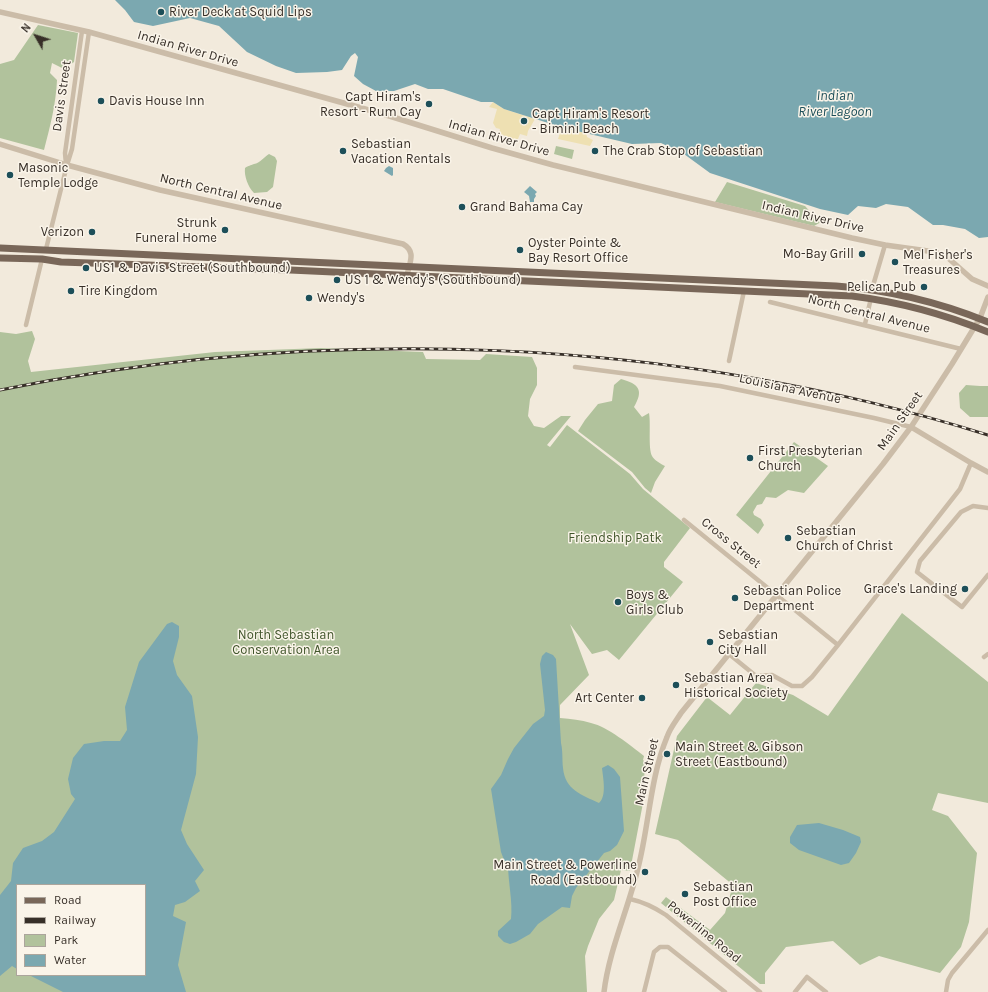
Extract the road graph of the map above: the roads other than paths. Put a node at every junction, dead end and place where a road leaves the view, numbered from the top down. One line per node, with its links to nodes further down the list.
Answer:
1 (0, 12): 2 (street, Indian River Drive)
2 (82, 31): 3 (street, Indian River Drive); 5 (street, Davis Street)
3 (89, 32): 5 (street, Davis Street); 6 (street, Indian River Drive)
4 (0, 144): 5 (street, North Central Avenue)
5 (67, 165): 8 (street, Davis Street); 14 (street, North Central Avenue)
6 (885, 245): 19 (street, Indian River Drive); 20 (street)
7 (0, 248): 8 (main road)
8 (46, 249): 9 (main road); 11 (main road)
9 (61, 251): 12 (main road); 13 (main road)
10 (0, 258): 11 (main road)
11 (26, 258): 12 (main road)
12 (42, 259): 15 (main road); 29 (street)
13 (292, 261): 14 (main road); 15 (street)
14 (409, 267): 16 (street, North Central Avenue); 17 (main road)
15 (290, 270): 16 (main road)
16 (408, 276): 21 (main road)
17 (741, 282): 18 (main road); 21 (main road)
18 (762, 283): 20 (main road); 22 (main road)
19 (988, 286)
20 (872, 289): 26 (main road)
21 (725, 290): 22 (main road)
22 (744, 291): 23 (main road); 33 (street)
23 (871, 298): 28 (street); 30 (main road)
24 (988, 298): 26 (street, Main Street)
25 (770, 302): 28 (street, North Central Avenue)
26 (980, 318): 27 (main road); 30 (street, Main Street)
27 (988, 322)
28 (865, 324): 32 (street, North Central Avenue)
29 (26, 325)
30 (975, 327): 31 (main road); 32 (street, Main Street)
31 (988, 332)
32 (961, 348): 35 (street, Main Street)
33 (729, 361)
34 (575, 367): 35 (street, Louisiana Avenue)
35 (911, 426): 36 (street, Louisiana Avenue); 41 (street, Main Street)
36 (971, 463): 37 (street, Louisiana Avenue); 42 (street)
37 (988, 472)
38 (988, 508): 40 (street)
39 (684, 520): 41 (street, Cross Street)
40 (988, 575)
41 (777, 594): 42 (street, Cross Street); 43 (street, Main Street)
42 (838, 645): 43 (street)
43 (729, 654): 44 (street, Main Street)
44 (630, 899): 46 (street, Main Street); 49 (street, Powerline Road)
45 (988, 930): 52 (street)
46 (604, 992)
47 (644, 992): 48 (street)
48 (725, 992)
49 (760, 992)
50 (795, 992): 51 (street)
51 (826, 992)
52 (946, 992)

